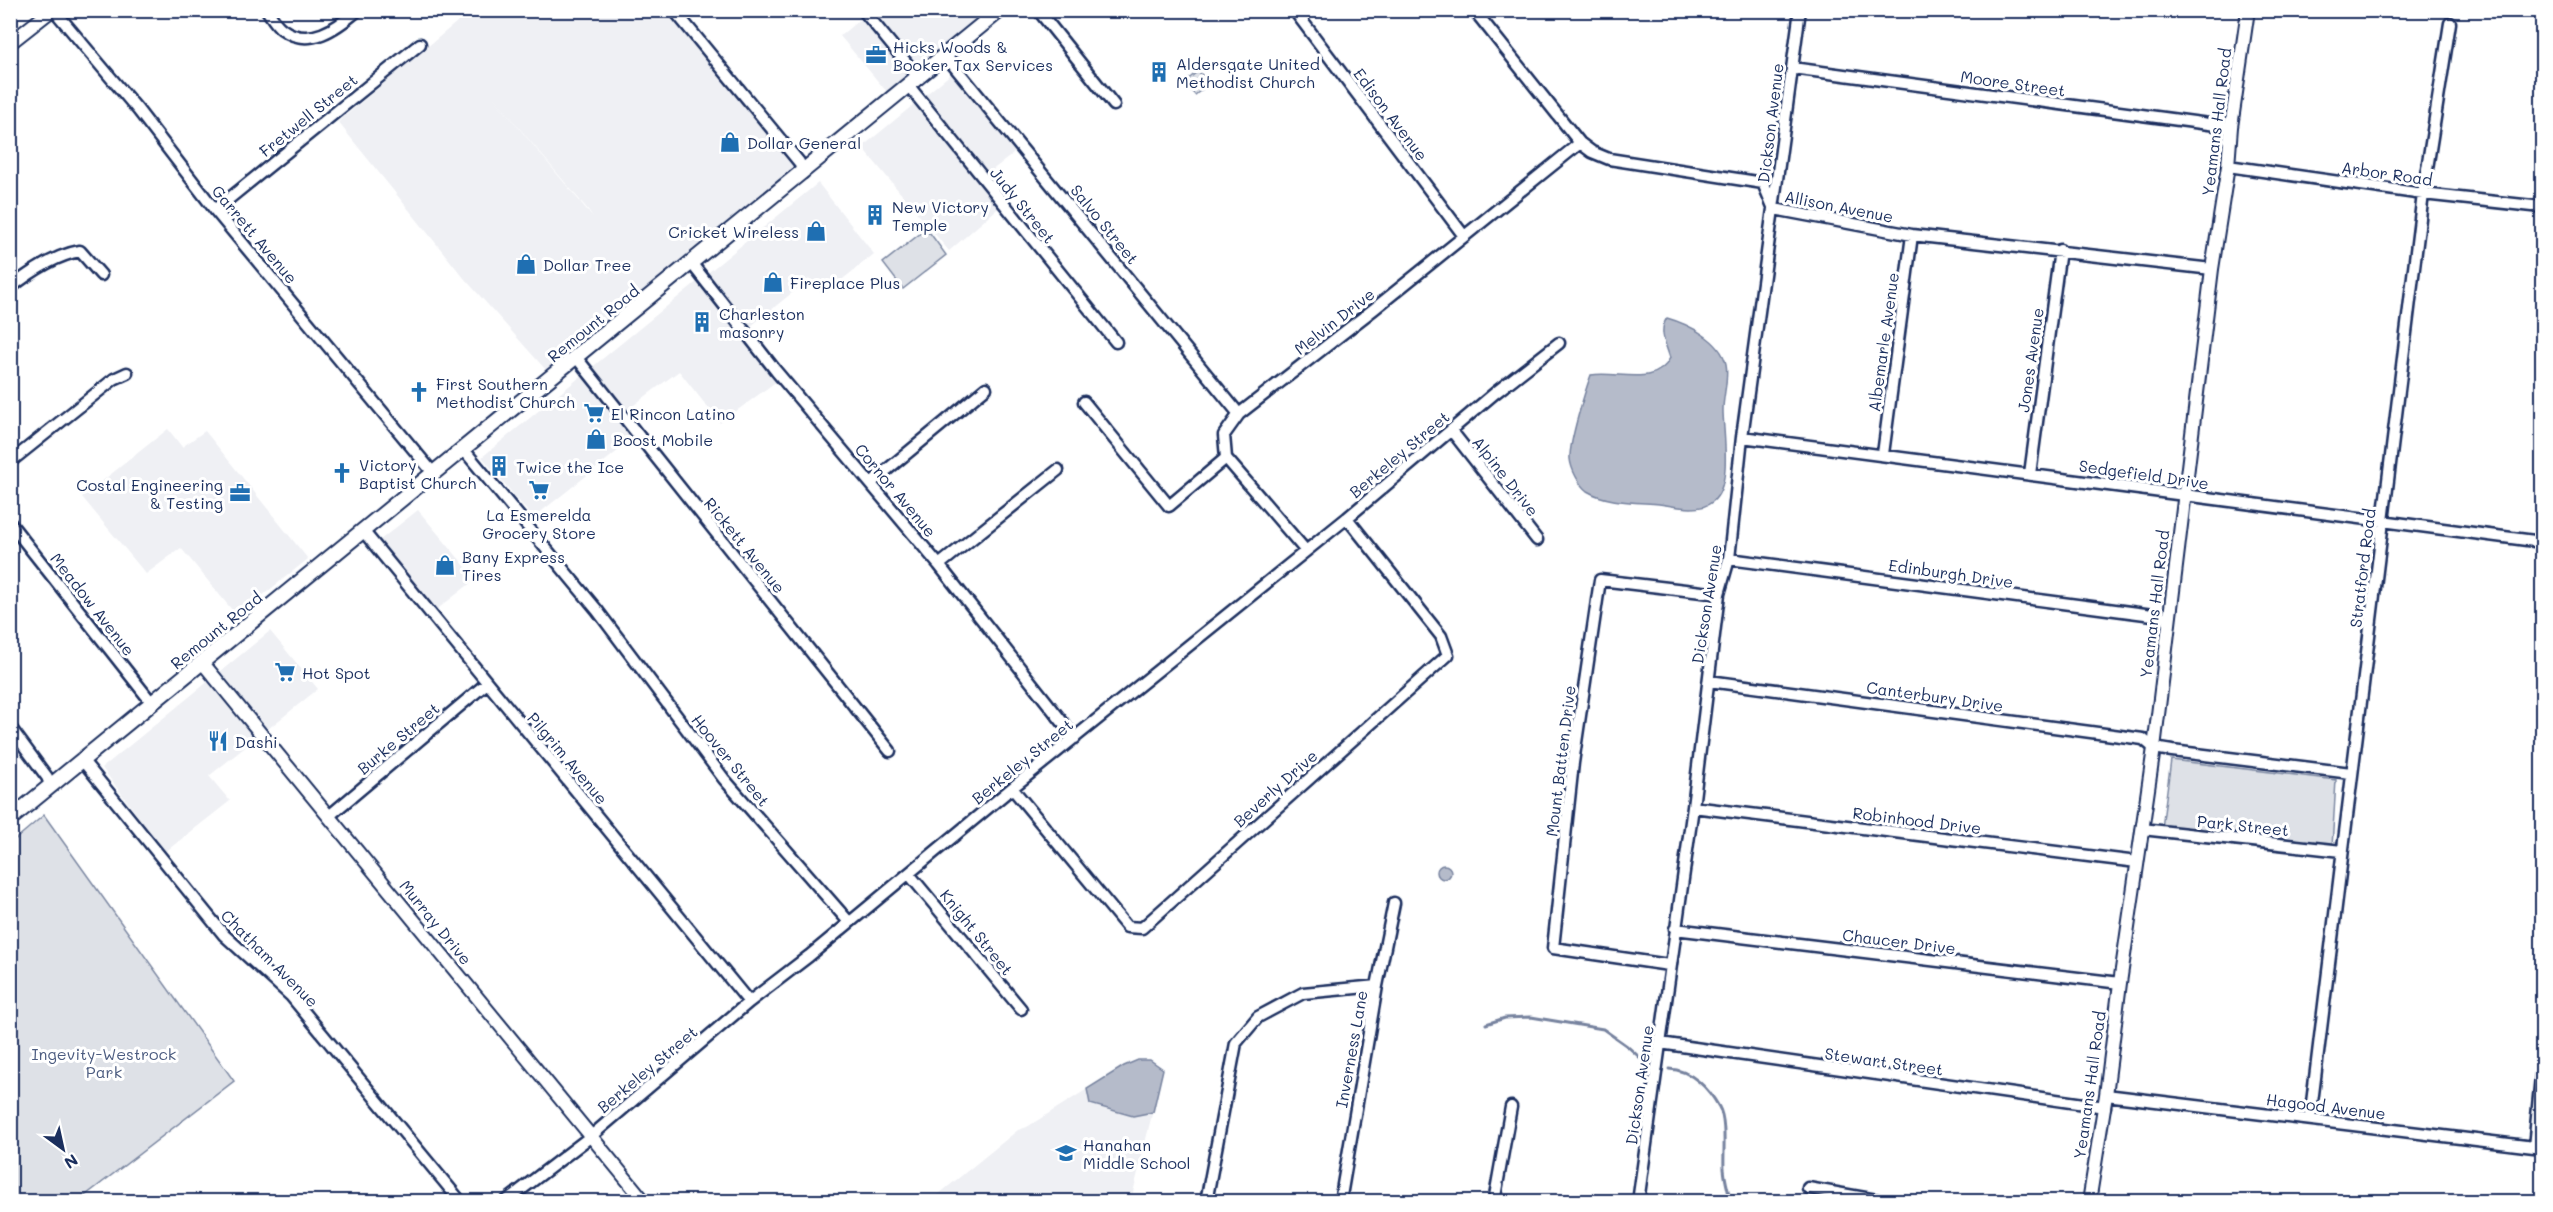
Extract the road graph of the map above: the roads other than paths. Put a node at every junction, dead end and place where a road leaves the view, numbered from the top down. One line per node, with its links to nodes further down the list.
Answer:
1 (53, 10): 13 (street); 26 (street, Garrett Avenue)
2 (267, 10): 3 (street)
3 (358, 10)
4 (674, 10): 22 (street)
5 (864, 10): 17 (street, Judy Street)
6 (1000, 10): 15 (main road, Remount Road)
7 (1038, 10): 18 (street)
8 (1294, 10): 28 (street, Edison Avenue)
9 (1474, 10): 20 (street, Allison Avenue)
10 (1800, 10): 16 (street, Dickson Avenue)
11 (2248, 10): 19 (street, Yeamans Hall Road)
12 (2450, 23): 23 (street, Stratford Road)
13 (10, 43)
14 (420, 44): 26 (street, Fretwell Street)
15 (945, 55): 17 (main road, Remount Road); 40 (street, Salvo Street)
16 (1792, 68): 19 (street, Moore Street); 25 (street, Dickson Avenue)
17 (913, 81): 22 (main road, Remount Road); 34 (street, Judy Street)
18 (1114, 105)
19 (2231, 127): 21 (street, Yeamans Hall Road)
20 (1580, 143): 25 (street, Allison Avenue); 28 (street, Melvin Drive)
21 (2228, 166): 23 (street, Arbor Road); 31 (street, Yeamans Hall Road)
22 (803, 173): 30 (main road, Remount Road)
23 (2423, 194): 24 (street, Arbor Road); 53 (street, Stratford Road)
24 (2542, 207)
25 (1774, 209): 27 (street, Allison Avenue); 42 (street, Dickson Avenue)
26 (215, 210): 48 (street, Garrett Avenue)
27 (1912, 235): 29 (street, Allison Avenue); 44 (street, Albemarle Avenue)
28 (1464, 236): 40 (street, Melvin Drive)
29 (2060, 250): 31 (street, Allison Avenue); 49 (street, Jones Avenue)
30 (692, 264): 36 (main road, Remount Road); 50 (street, Cornor Avenue)
31 (2212, 269): 51 (street, Yeamans Hall Road)
32 (101, 275): 33 (street)
33 (10, 288)
34 (1116, 342)
35 (1559, 343): 41 (street, Berkeley Street)
36 (576, 357): 43 (main road, Remount Road); 70 (street, Rickett Avenue)
37 (127, 373): 46 (street)
38 (986, 388): 50 (street)
39 (1084, 402): 45 (street)
40 (1239, 414): 45 (street, Melvin Drive)
41 (1451, 430): 52 (street, Berkeley Street); 56 (street, Alpine Drive)
42 (1742, 437): 44 (street, Sedgefield Drive); 59 (street, Dickson Avenue)
43 (464, 450): 48 (main road, Remount Road); 83 (street, Hoover Street)
44 (1883, 454): 49 (street, Sedgefield Drive)
45 (1226, 458): 58 (street)
46 (10, 462)
47 (1058, 470): 60 (street)
48 (434, 474): 55 (main road, Remount Road)
49 (2030, 474): 51 (street, Sedgefield Drive)
50 (871, 483): 60 (street, Cornor Avenue)
51 (2185, 495): 53 (street, Sedgefield Drive); 62 (street, Yeamans Hall Road)
52 (1347, 518): 58 (street, Berkeley Street); 74 (street, Beverly Drive)
53 (2383, 522): 57 (street, Sedgefield Drive); 72 (street, Stratford Road)
54 (10, 523): 66 (street, Meadow Avenue)
55 (364, 532): 63 (main road, Remount Road); 65 (street, Pilgrim Avenue)
56 (1537, 540)
57 (2542, 542)
58 (1306, 551): 68 (street, Berkeley Street)
59 (1729, 559): 61 (street, Dickson Avenue); 62 (street, Edinburgh Drive)
60 (939, 565): 68 (street, Cornor Avenue)
61 (1719, 594): 64 (street, Dickson Avenue); 85 (street, Mount Batten Drive)
62 (2168, 617): 69 (street, Yeamans Hall Road)
63 (202, 662): 66 (main road, Remount Road); 76 (street, Murray Drive)
64 (1709, 681): 69 (street, Canterbury Drive); 75 (street, Dickson Avenue)
65 (487, 683): 76 (street, Burke Street); 88 (street, Pilgrim Avenue)
66 (152, 703): 71 (main road, Remount Road)
67 (10, 727): 73 (street)
68 (1075, 738): 74 (street, Berkeley Street)
69 (2154, 748): 72 (street); 78 (street, Yeamans Hall Road)
70 (890, 751)
71 (83, 761): 73 (main road, Remount Road); 98 (street, Chatham Avenue)
72 (2351, 773): 79 (street, Stratford Road)
73 (51, 787): 77 (main road, Remount Road)
74 (1012, 788): 81 (street, Berkeley Street)
75 (1693, 807): 80 (street, Robinhood Drive); 84 (street, Dickson Avenue)
76 (329, 816): 95 (street, Murray Drive)
77 (10, 819)
78 (2142, 829): 79 (street, Park Street); 80 (street, Yeamans Hall Road)
79 (2342, 851): 94 (street, Stratford Road)
80 (2138, 862): 86 (street, Yeamans Hall Road)
81 (909, 874): 83 (street, Berkeley Street); 89 (street, Knight Street)
82 (1394, 903): 87 (street, Inverness Lane)
83 (849, 922): 88 (street, Berkeley Street)
84 (1675, 929): 85 (street, Dickson Avenue); 86 (street, Chaucer Drive)
85 (1669, 965): 90 (street, Dickson Avenue)
86 (2120, 983): 92 (street, Yeamans Hall Road)
87 (1377, 986): 101 (street); 102 (street, Inverness Lane)
88 (749, 1002): 95 (street, Berkeley Street)
89 (1021, 1009)
90 (1660, 1043): 92 (street, Stewart Street); 104 (street, Dickson Avenue)
91 (2542, 1066): 96 (street)
92 (2105, 1101): 94 (street, Hagood Avenue); 106 (street, Yeamans Hall Road)
93 (1511, 1107): 103 (street)
94 (2310, 1119): 96 (street, Hagood Avenue)
95 (590, 1137): 99 (street, Berkeley Street); 100 (street, Murray Drive)
96 (2538, 1147)
97 (1808, 1188): 105 (street)
98 (460, 1202)
99 (506, 1202)
100 (645, 1202)
101 (1206, 1202)
102 (1340, 1202)
103 (1494, 1202)
104 (1638, 1202)
105 (1888, 1202)
106 (2089, 1202)

